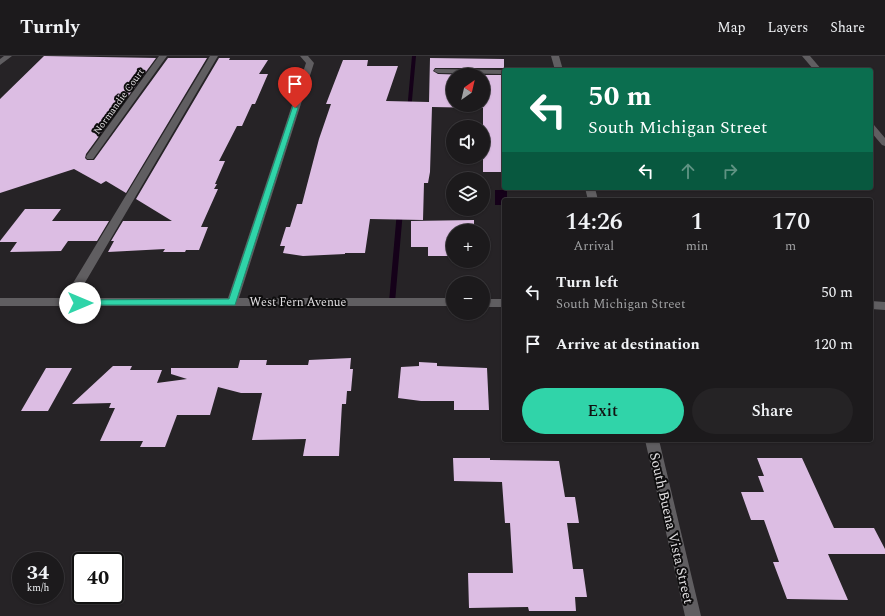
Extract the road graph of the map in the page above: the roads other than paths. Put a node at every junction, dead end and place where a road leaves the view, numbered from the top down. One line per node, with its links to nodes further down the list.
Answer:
1 (8, 56): 7 (street)
2 (163, 56): 14 (street, Normandie Court)
3 (214, 56): 19 (street)
4 (304, 56): 16 (street)
5 (555, 56): 8 (street)
6 (806, 56): 9 (street)
7 (0, 63)
8 (558, 68)
9 (816, 68)
10 (438, 71): 11 (street)
11 (502, 72)
12 (873, 129): 13 (street)
13 (885, 142)
14 (90, 157)
15 (0, 302): 19 (street, West Fern Avenue)
16 (232, 302): 17 (street, West Fern Avenue); 19 (street, West Fern Avenue)
17 (446, 302)
18 (490, 302): 20 (street)
19 (67, 303)
20 (502, 303)
21 (873, 305): 22 (street)
22 (885, 306)
23 (652, 442): 24 (street, South Buena Vista Street)
24 (693, 616)

